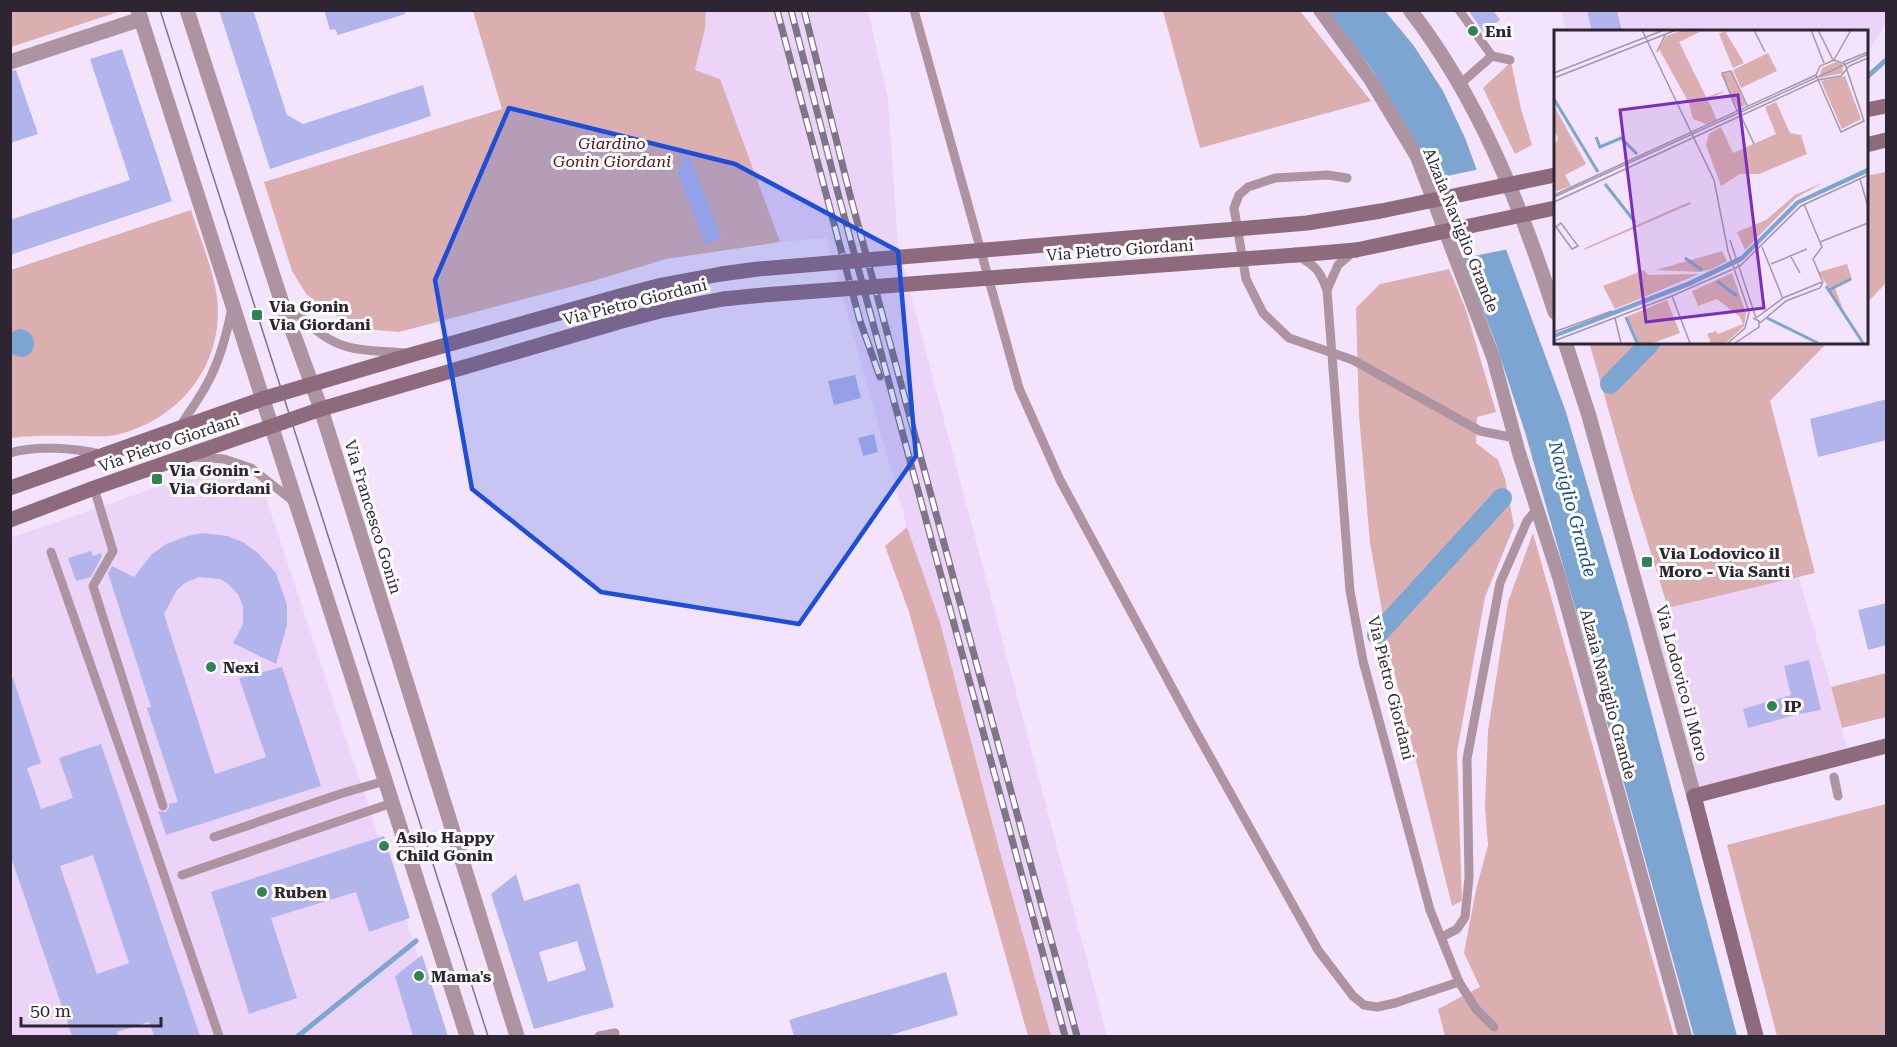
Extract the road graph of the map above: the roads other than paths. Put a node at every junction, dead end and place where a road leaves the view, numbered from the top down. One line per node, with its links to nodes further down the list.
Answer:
1 (187, 10): 21 (street, Via Francesco Gonin)
2 (914, 10): 51 (lane)
3 (1320, 10): 31 (street, Alzaia Naviglio Grande)
4 (1410, 10): 10 (street)
5 (1459, 10): 7 (lane)
6 (140, 15): 9 (street); 22 (street)
7 (1492, 56): 8 (lane); 10 (lane)
8 (1510, 60)
9 (10, 62)
10 (1460, 84): 23 (street)
11 (1887, 106): 12 (main road)
12 (1867, 111)
13 (1887, 140): 14 (main road)
14 (1867, 145)
15 (1554, 175): 25 (main road, Via Pietro Giordani, bridge)
16 (1347, 178): 31 (lane)
17 (1554, 208): 18 (main road, Via Pietro Giordani, bridge)
18 (1356, 249): 19 (main road, Via Pietro Giordani); 20 (lane)
19 (1296, 255): 20 (lane, Via Pietro Giordani); 28 (main road, Via Pietro Giordani, bridge)
20 (1327, 290): 50 (lane, Via Pietro Giordani, bridge)
21 (281, 300): 25 (lane, Via Pietro Giordani); 26 (street, Via Francesco Gonin)
22 (232, 305): 27 (street); 30 (lane, Via Pietro Giordani)
23 (1554, 309)
24 (1566, 344): 44 (street, Via Lodovico il Moro)
25 (414, 354): 26 (main road, Via Pietro Giordani)
26 (313, 384): 27 (main road, Via Pietro Giordani); 28 (street, Via Francesco Gonin)
27 (262, 399): 29 (street); 30 (main road, Via Pietro Giordani)
28 (321, 410): 29 (main road, Via Pietro Giordani); 56 (street, Via Francesco Gonin)
29 (272, 426): 34 (main road, Via Pietro Giordani); 37 (street)
30 (179, 428): 33 (main road, Via Pietro Giordani)
31 (1515, 438): 38 (street, Alzaia Naviglio Grande)
32 (10, 453): 33 (lane, Via Pietro Giordani)
33 (102, 455): 35 (main road, Via Pietro Giordani)
34 (186, 456): 36 (main road, Via Pietro Giordani); 37 (lane)
35 (10, 488)
36 (94, 488): 39 (main road, Via Pietro Giordani); 47 (lane)
37 (296, 503): 43 (street)
38 (1537, 509): 50 (lane); 58 (street, Alzaia Naviglio Grande)
39 (10, 519)
40 (51, 552): 54 (lane)
41 (1887, 746): 44 (main road)
42 (1834, 777): 45 (lane)
43 (385, 781): 46 (street); 48 (lane)
44 (1694, 796): 59 (main road, Via Lodovico il Moro)
45 (1838, 796)
46 (392, 802): 49 (lane); 55 (street)
47 (163, 806)
48 (214, 837)
49 (182, 875)
50 (1442, 938): 51 (lane, Via Pietro Giordani)
51 (1459, 982): 52 (lane, Via Pietro Giordani)
52 (1494, 1027)
53 (615, 1033): 57 (lane)
54 (219, 1036)
55 (467, 1036)
56 (517, 1036)
57 (599, 1036)
58 (1685, 1036)
59 (1756, 1036)

